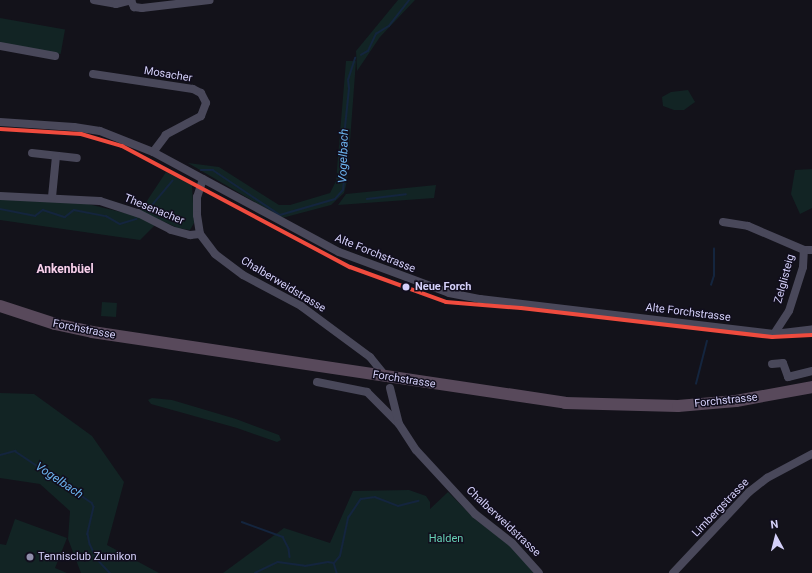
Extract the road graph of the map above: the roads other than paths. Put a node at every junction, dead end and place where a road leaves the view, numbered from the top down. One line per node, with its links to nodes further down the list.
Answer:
1 (94, 0): 2 (street)
2 (131, 0): 3 (street)
3 (210, 0)
4 (0, 46): 5 (street)
5 (55, 56)
6 (93, 74): 8 (street, Mosacher)
7 (0, 122): 8 (street, Alte Forchstrasse)
8 (153, 152): 12 (street, Alte Forchstrasse)
9 (32, 153): 10 (street)
10 (56, 156): 11 (street); 14 (street)
11 (77, 158)
12 (203, 179): 16 (street, Chalberweidstrasse); 21 (street, Alte Forchstrasse)
13 (0, 196): 14 (street, Thesenacher)
14 (52, 198): 16 (street, Thesenacher)
15 (724, 222): 17 (street)
16 (200, 234): 24 (street, Chalberweidstrasse)
17 (808, 250): 21 (street, Zelglisteig)
18 (0, 306): 26 (highway, Forchstrasse)
19 (0, 310): 28 (highway, Forchstrasse)
20 (812, 329): 21 (street, Alte Forchstrasse)
21 (774, 334)
22 (772, 364): 23 (street)
23 (812, 371)
24 (382, 372)
25 (317, 382): 29 (street)
26 (812, 387)
27 (390, 388): 29 (street, Chalberweidstrasse)
28 (812, 391)
29 (399, 424): 31 (street, Chalberweidstrasse)
30 (812, 454): 32 (street, Limbergstrasse)
31 (539, 573)
32 (674, 573)

